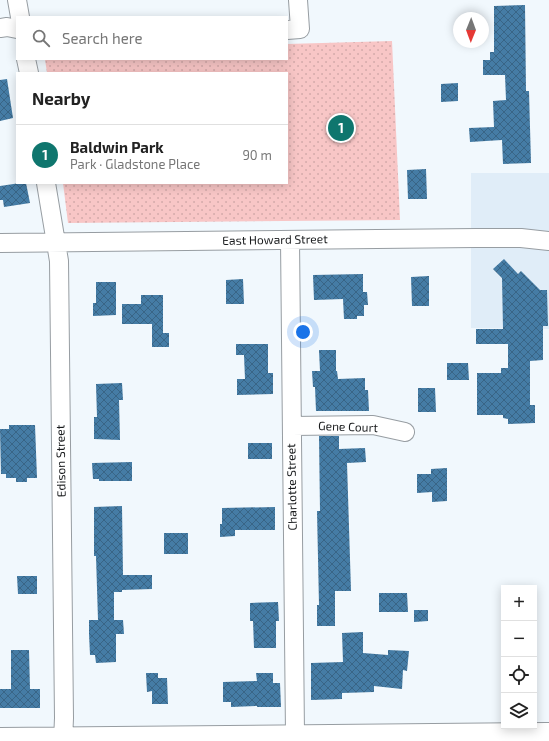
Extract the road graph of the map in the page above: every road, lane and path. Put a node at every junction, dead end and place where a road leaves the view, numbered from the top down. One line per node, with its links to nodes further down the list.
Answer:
1 (17, 0): 3 (street)
2 (298, 0): 6 (street)
3 (20, 16)
4 (0, 28): 5 (street)
5 (16, 29)
6 (293, 30)
7 (26, 60): 8 (street)
8 (29, 72)
9 (46, 184): 12 (street, Edison Street)
10 (290, 240): 11 (street, East Howard Street); 12 (street, East Howard Street); 14 (street, Charlotte Street)
11 (549, 240)
12 (56, 242): 13 (street, East Howard Street); 19 (street, Edison Street)
13 (0, 243)
14 (292, 426): 15 (street, Gene Court); 17 (street, Charlotte Street)
15 (405, 432)
16 (549, 732): 17 (street)
17 (295, 734): 19 (street)
18 (0, 737): 19 (street)
19 (63, 739)

